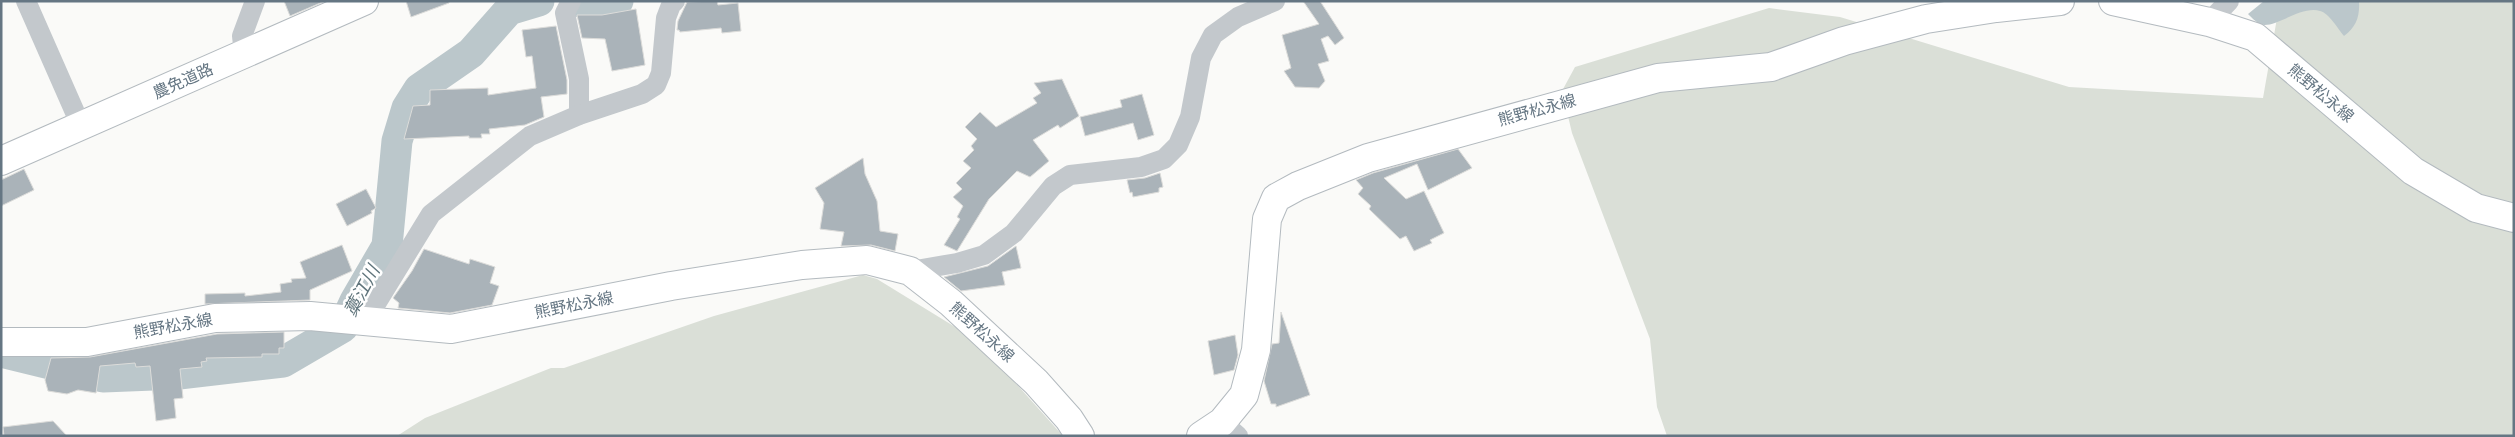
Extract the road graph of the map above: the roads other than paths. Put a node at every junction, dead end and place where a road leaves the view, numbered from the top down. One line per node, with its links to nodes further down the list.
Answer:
1 (26, 1): 13 (street)
2 (255, 1): 11 (street)
3 (364, 1): 11 (main road, 農免道路)
4 (675, 1): 12 (street)
5 (1275, 1): 16 (street)
6 (2060, 1): 19 (main road, 熊野松永線)
7 (2113, 1): 10 (main road, 熊野松永線)
8 (2229, 1): 10 (street)
9 (570, 3): 12 (street)
10 (2209, 22): 15 (main road, 熊野松永線)
11 (244, 54): 13 (main road, 農免道路)
12 (579, 115): 17 (street)
13 (81, 126): 14 (main road, 農免道路)
14 (1, 161)
15 (2514, 218)
16 (910, 271): 17 (main road, 熊野松永線); 20 (main road, 熊野松永線)
17 (353, 319): 18 (main road, 熊野松永線)
18 (1, 342)
19 (1220, 431)
20 (1080, 436)

